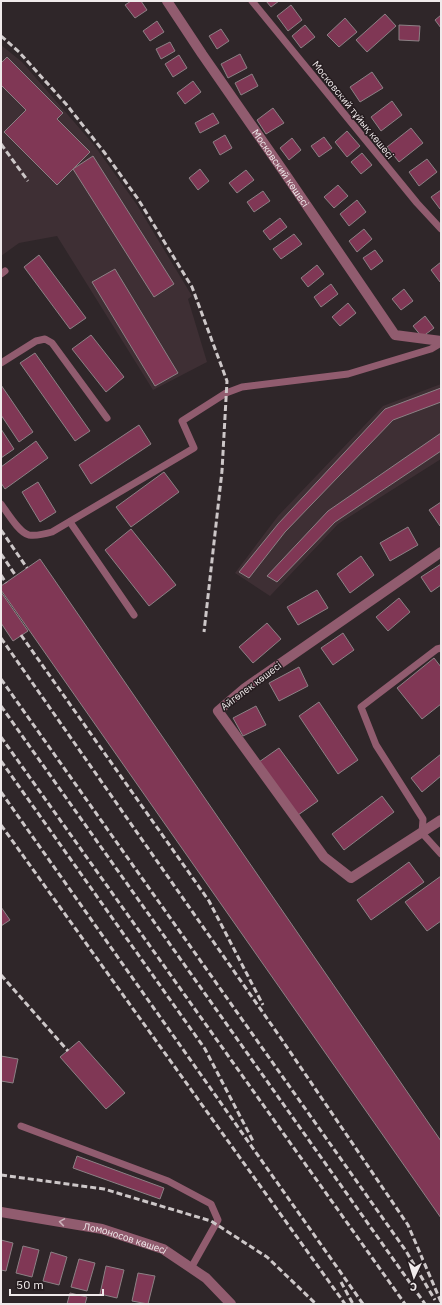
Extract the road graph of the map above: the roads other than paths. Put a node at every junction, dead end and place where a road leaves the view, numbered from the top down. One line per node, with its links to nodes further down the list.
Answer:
1 (167, 1): 4 (street, Московский көшесі)
2 (252, 1): 3 (lane, Московский тұйық көшесі)
3 (441, 230)
4 (441, 342): 8 (lane)
5 (1, 363): 6 (lane)
6 (107, 418)
7 (1, 504): 8 (lane)
8 (70, 522): 10 (lane)
9 (441, 552): 13 (street, Айгөлек көшесі)
10 (134, 615)
11 (441, 648): 13 (lane)
12 (441, 820): 13 (street)
13 (422, 833): 14 (lane)
14 (441, 854)
15 (21, 1126): 17 (lane)
16 (1, 1212): 17 (street, Ломоносов көшесі, one-way to 16)
17 (191, 1268): 18 (street, Ломоносов көшесі)
18 (231, 1304)

